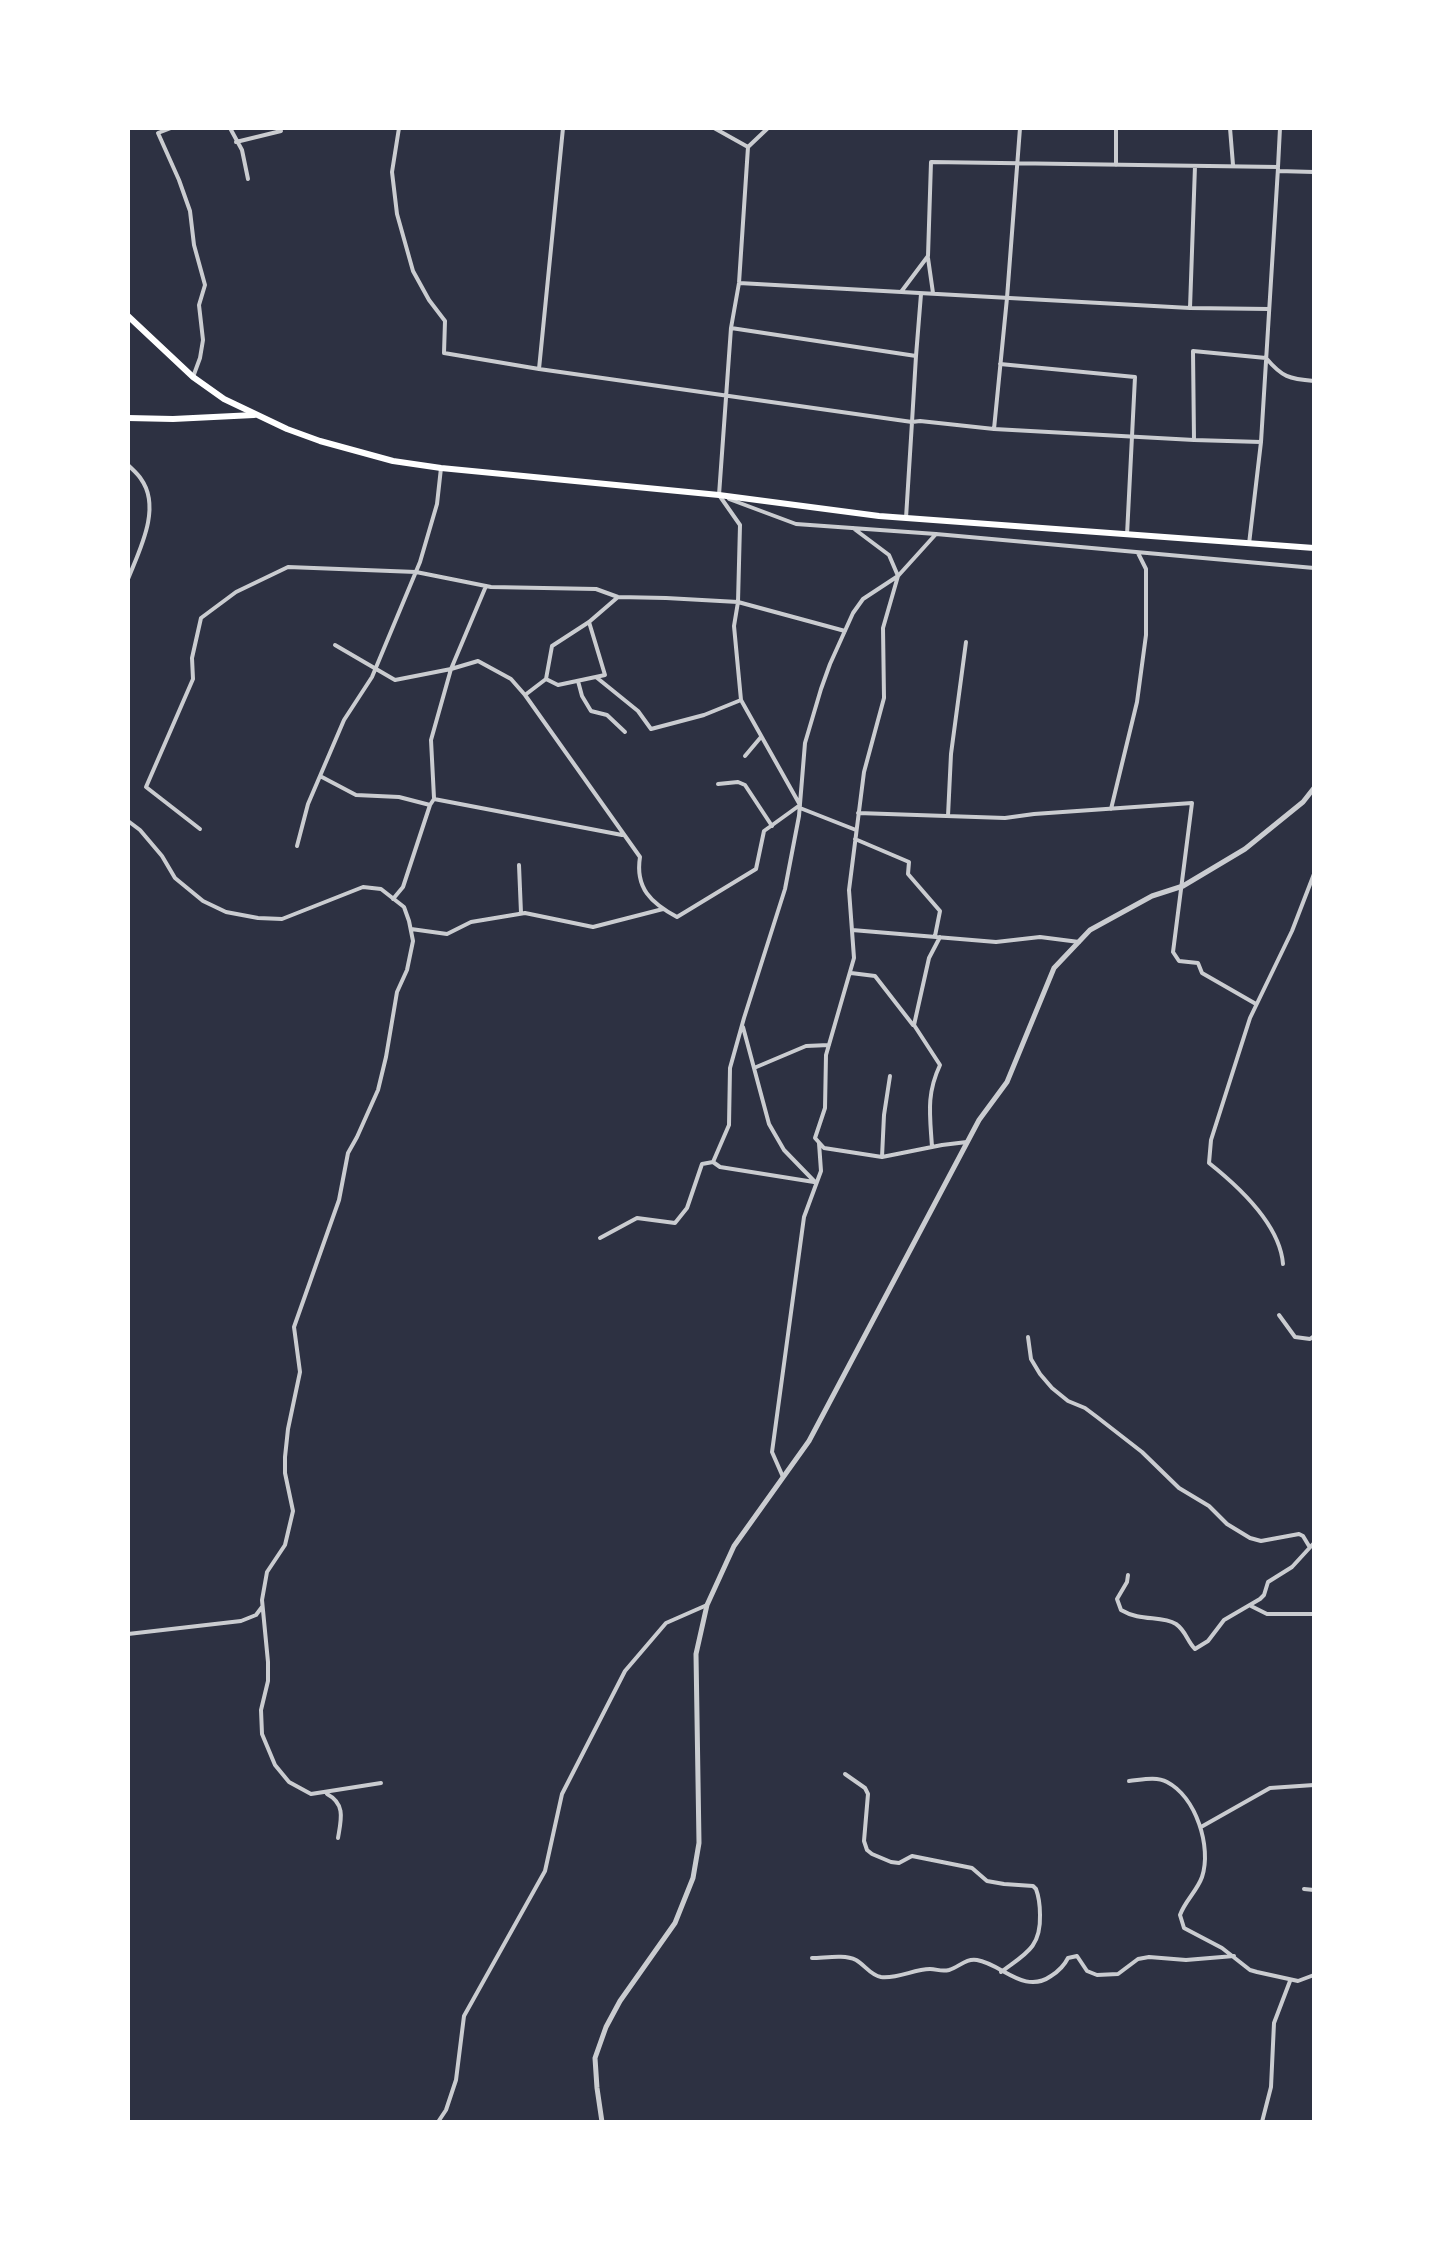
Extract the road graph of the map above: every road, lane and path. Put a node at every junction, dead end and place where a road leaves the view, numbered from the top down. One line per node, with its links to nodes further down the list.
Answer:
1 (171, 128): 35 (street)
2 (230, 128): 12 (street)
3 (399, 128): 34 (street)
4 (563, 128): 34 (street)
5 (714, 128): 13 (street)
6 (768, 128): 13 (street)
7 (1020, 128): 14 (street)
8 (1116, 128): 15 (street)
9 (1230, 128): 17 (street)
10 (1280, 128): 18 (street)
11 (281, 131): 12 (street)
12 (236, 142): 20 (street)
13 (748, 147): 22 (street)
14 (1018, 164): 15 (street); 21 (street); 26 (street)
15 (1116, 165): 16 (street)
16 (1195, 166): 17 (street); 27 (street)
17 (1233, 166): 18 (street)
18 (1278, 169): 19 (street); 28 (street)
19 (1314, 172)
20 (248, 179)
21 (928, 256): 23 (street); 25 (street)
22 (739, 283): 23 (street); 30 (street)
23 (900, 292): 24 (street)
24 (921, 294): 25 (street); 31 (street)
25 (933, 294): 26 (street)
26 (1007, 298): 27 (street); 33 (street)
27 (1190, 308): 28 (street)
28 (1269, 309): 32 (street)
29 (128, 316): 35 (main road)
30 (731, 328): 31 (street); 37 (street)
31 (916, 356): 40 (street)
32 (1266, 358): 36 (street); 43 (street); 44 (street)
33 (1000, 364): 41 (street); 42 (street)
34 (539, 369): 37 (street)
35 (193, 377): 38 (main road)
36 (1314, 381)
37 (726, 395): 40 (street); 47 (street)
38 (254, 415): 39 (main road); 46 (main road)
39 (128, 418)
40 (912, 422): 41 (street); 48 (street)
41 (994, 429): 42 (street)
42 (1132, 436): 43 (street); 51 (street)
43 (1194, 440): 44 (street)
44 (1261, 442): 52 (street)
45 (128, 465): 58 (street)
46 (441, 468): 47 (main road); 56 (street)
47 (719, 495): 48 (main road); 49 (street); 61 (street)
48 (906, 518): 51 (main road)
49 (853, 528): 50 (street); 57 (street)
50 (936, 534): 54 (street); 57 (street)
51 (1127, 535): 52 (main road)
52 (1249, 544): 53 (main road)
53 (1314, 548)
54 (1137, 552): 55 (street); 82 (street)
55 (1314, 568)
56 (416, 572): 59 (street); 66 (street); 87 (street)
57 (898, 576): 63 (street); 83 (street)
58 (128, 579)
59 (486, 586): 60 (street); 67 (street)
60 (618, 597): 61 (street); 62 (street)
61 (738, 602): 63 (street); 72 (street)
62 (589, 622): 68 (street); 69 (street)
63 (845, 631): 81 (street)
64 (966, 642): 84 (street)
65 (335, 645): 66 (street)
66 (376, 669): 67 (street); 76 (street)
67 (451, 669): 71 (street); 79 (street)
68 (596, 677): 70 (street); 72 (street)
69 (546, 679): 70 (street); 71 (street)
70 (578, 681): 73 (street)
71 (525, 695): 89 (street)
72 (741, 700): 74 (street)
73 (625, 732)
74 (761, 737): 75 (street); 81 (street)
75 (745, 756)
76 (320, 776): 80 (street); 91 (street)
77 (718, 784): 86 (street)
78 (1314, 788): 94 (street)
79 (434, 799): 80 (street); 89 (street)
80 (430, 805): 95 (street)
81 (800, 807): 86 (street); 88 (street); 104 (street)
82 (1111, 809): 84 (street); 94 (street)
83 (858, 813): 84 (street); 88 (street)
84 (948, 816)
85 (128, 821): 95 (street)
86 (772, 826): 96 (street)
87 (200, 829)
88 (856, 830): 90 (street)
89 (625, 836): 96 (street)
90 (855, 839): 99 (street); 100 (street)
91 (297, 846)
92 (519, 865): 97 (street)
93 (1314, 874): 103 (street)
94 (1183, 886): 101 (street); 103 (street)
95 (393, 899): 98 (street)
96 (663, 909): 97 (street)
97 (521, 913): 98 (street)
98 (411, 929): 123 (street)
99 (852, 930): 100 (street); 102 (street)
100 (938, 936): 101 (street); 105 (street)
101 (1079, 942): 110 (street)
102 (850, 973): 105 (street); 106 (street)
103 (1256, 1004): 116 (street)
104 (742, 1024): 107 (street); 113 (street)
105 (915, 1027): 111 (street)
106 (829, 1045): 107 (street); 109 (street)
107 (754, 1068): 114 (street)
108 (890, 1076): 112 (street)
109 (819, 1142): 112 (street); 114 (street)
110 (967, 1142): 111 (street); 120 (street)
111 (932, 1147): 112 (street)
112 (882, 1157)
113 (713, 1162): 114 (street); 115 (street)
114 (816, 1183): 120 (street)
115 (600, 1238)
116 (1283, 1264)
117 (1279, 1315): 118 (street)
118 (1314, 1336)
119 (1028, 1337): 121 (street)
120 (783, 1477): 124 (street)
121 (1312, 1544): 125 (street)
122 (1128, 1575): 125 (street)
123 (263, 1605): 127 (street); 132 (street)
124 (707, 1605): 142 (street); 143 (street)
125 (1251, 1606): 126 (street)
126 (1314, 1614)
127 (128, 1634)
128 (845, 1774): 139 (street)
129 (1129, 1781): 133 (street)
130 (381, 1783): 132 (street)
131 (1314, 1785): 133 (street)
132 (325, 1793): 134 (street)
133 (1201, 1827): 137 (street)
134 (338, 1838)
135 (1304, 1889): 136 (street)
136 (1314, 1890)
137 (1234, 1956): 139 (street); 141 (street)
138 (812, 1958): 139 (street)
139 (1001, 1972)
140 (1314, 1975): 141 (street)
141 (1290, 1981): 144 (street)
142 (438, 2122)
143 (602, 2122)
144 (1262, 2122)

